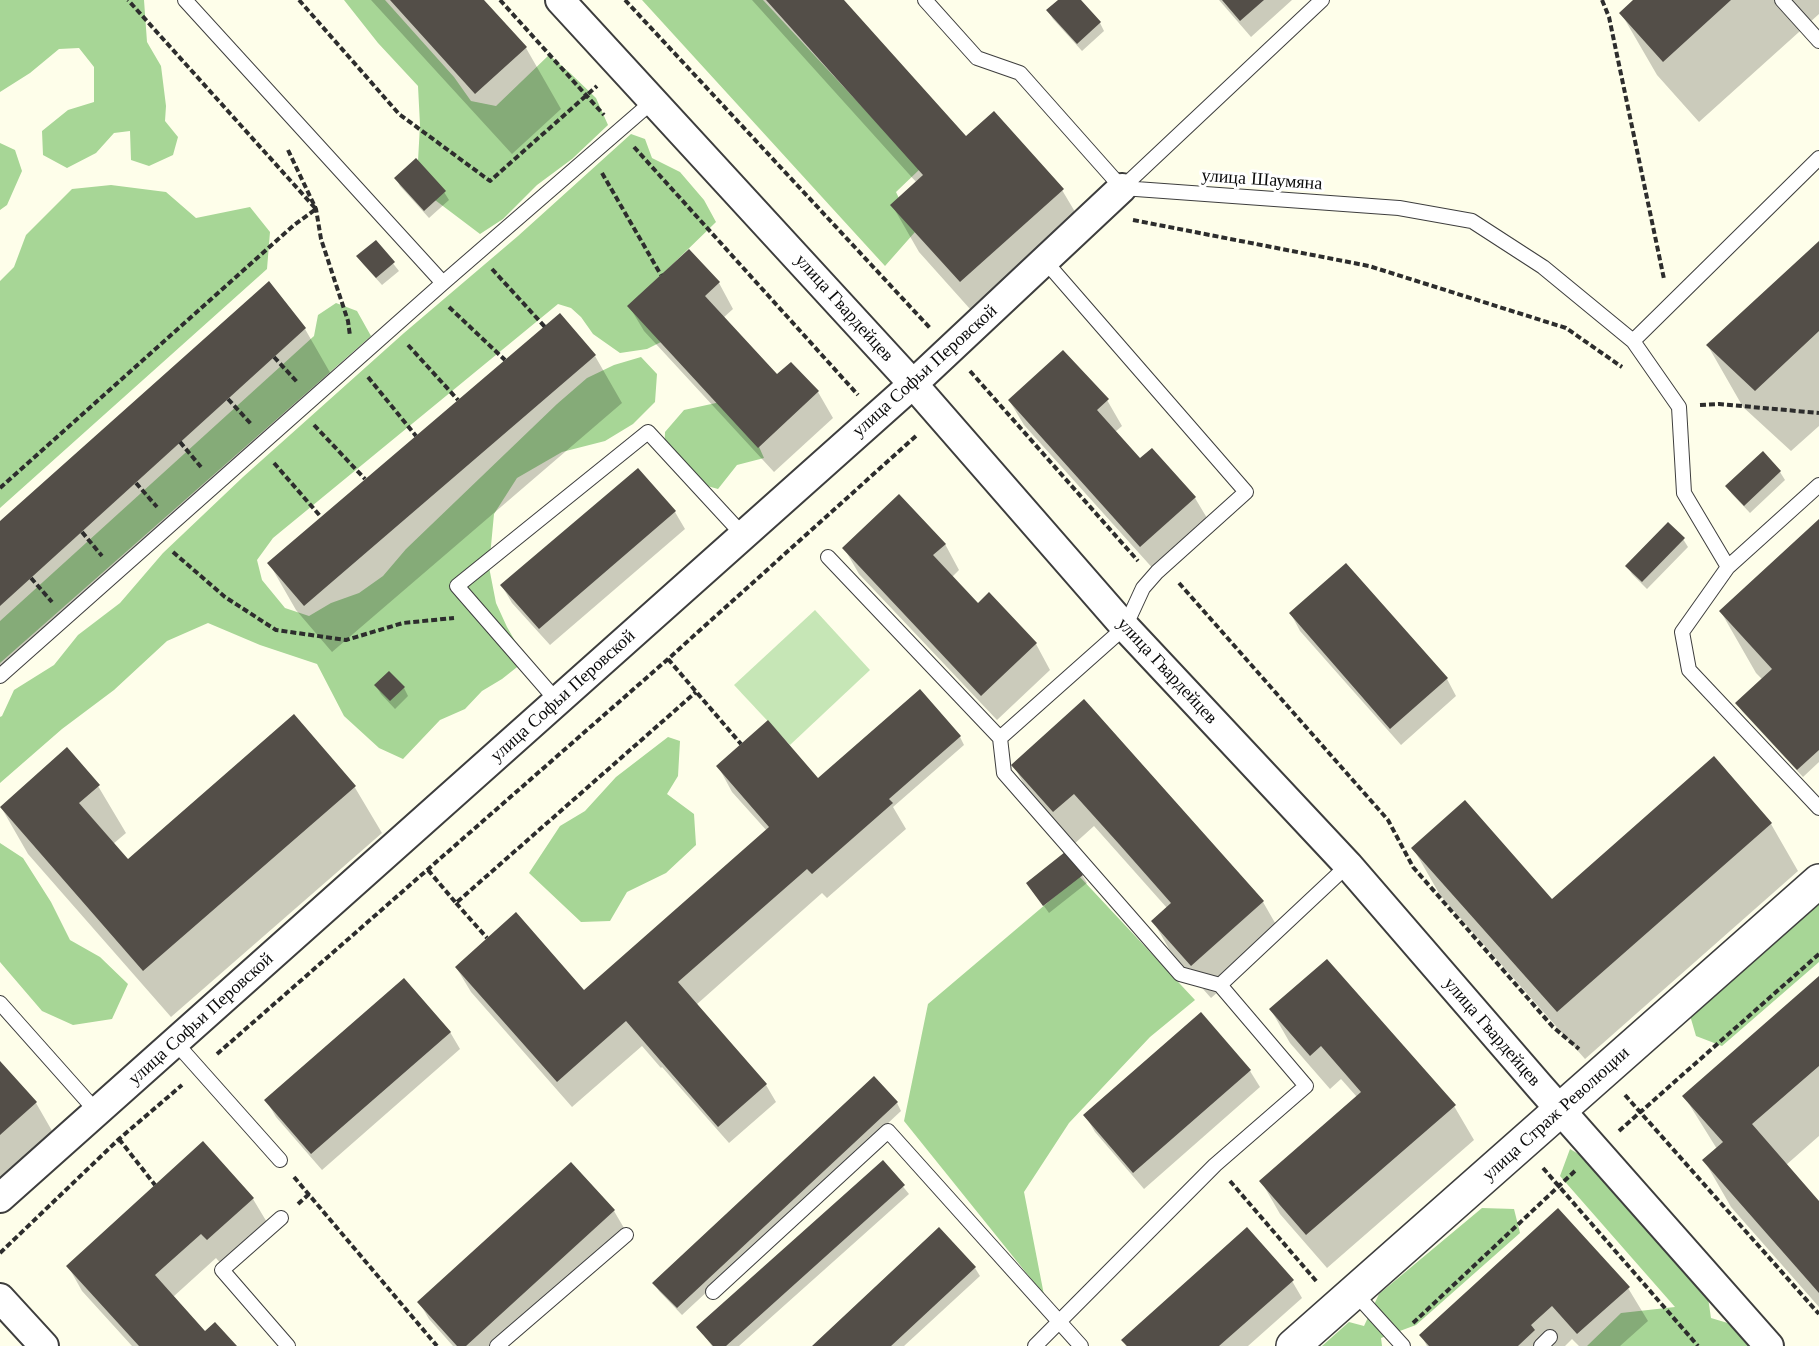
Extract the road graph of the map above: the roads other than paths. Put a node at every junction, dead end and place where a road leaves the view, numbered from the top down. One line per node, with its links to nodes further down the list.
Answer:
1 (185, 0): 11 (lane)
2 (560, 0): 7 (street, улица Гвардейцев)
3 (925, 0): 9 (lane)
4 (1323, 0): 9 (lane)
5 (1782, 0): 6 (lane)
6 (1819, 40)
7 (653, 101): 11 (lane); 13 (street, улица Гвардейцев)
8 (1819, 158): 12 (lane)
9 (1122, 188): 10 (street, улица Софьи Перовской); 12 (lane, улица Шаумяна)
10 (1045, 261): 13 (street, улица Софьи Перовской); 18 (lane)
11 (438, 287): 19 (lane)
12 (1633, 341): 17 (lane, улица Шаумяна)
13 (913, 384): 15 (street, улица Софьи Перовской); 18 (street, улица Гвардейцев)
14 (1819, 485): 17 (lane)
15 (744, 535): 20 (street, улица Софьи Перовской); 20 (lane)
16 (828, 557): 21 (lane)
17 (1728, 567): 22 (lane)
18 (1125, 627): 21 (lane); 23 (street, улица Гвардейцев)
19 (0, 676)
20 (557, 701): 27 (street, улица Софьи Перовской)
21 (1000, 738): 25 (lane)
22 (1819, 808)
23 (1348, 866): 25 (lane); 28 (street, улица Гвардейцев)
24 (1819, 881): 28 (street, улица Страж Революции)
25 (1220, 985): 37 (lane)
26 (0, 1003): 29 (lane)
27 (175, 1042): 29 (street, улица Софьи Перовской); 30 (lane)
28 (1561, 1110): 35 (street, улица Страж Революции); 45 (street, улица Гвардейцев)
29 (97, 1112): 31 (street, улица Софьи Перовской)
30 (280, 1160)
31 (0, 1198)
32 (281, 1218): 39 (lane)
33 (626, 1235): 40 (lane)
34 (713, 1292): 37 (lane)
35 (1354, 1292): 43 (street, улица Страж Революции); 44 (lane)
36 (0, 1298): 38 (street)
37 (1060, 1322): 41 (lane); 42 (lane)
38 (44, 1346)
39 (288, 1346)
40 (497, 1346)
41 (1035, 1346)
42 (1081, 1346)
43 (1293, 1346)
44 (1403, 1346)
45 (1769, 1346)

